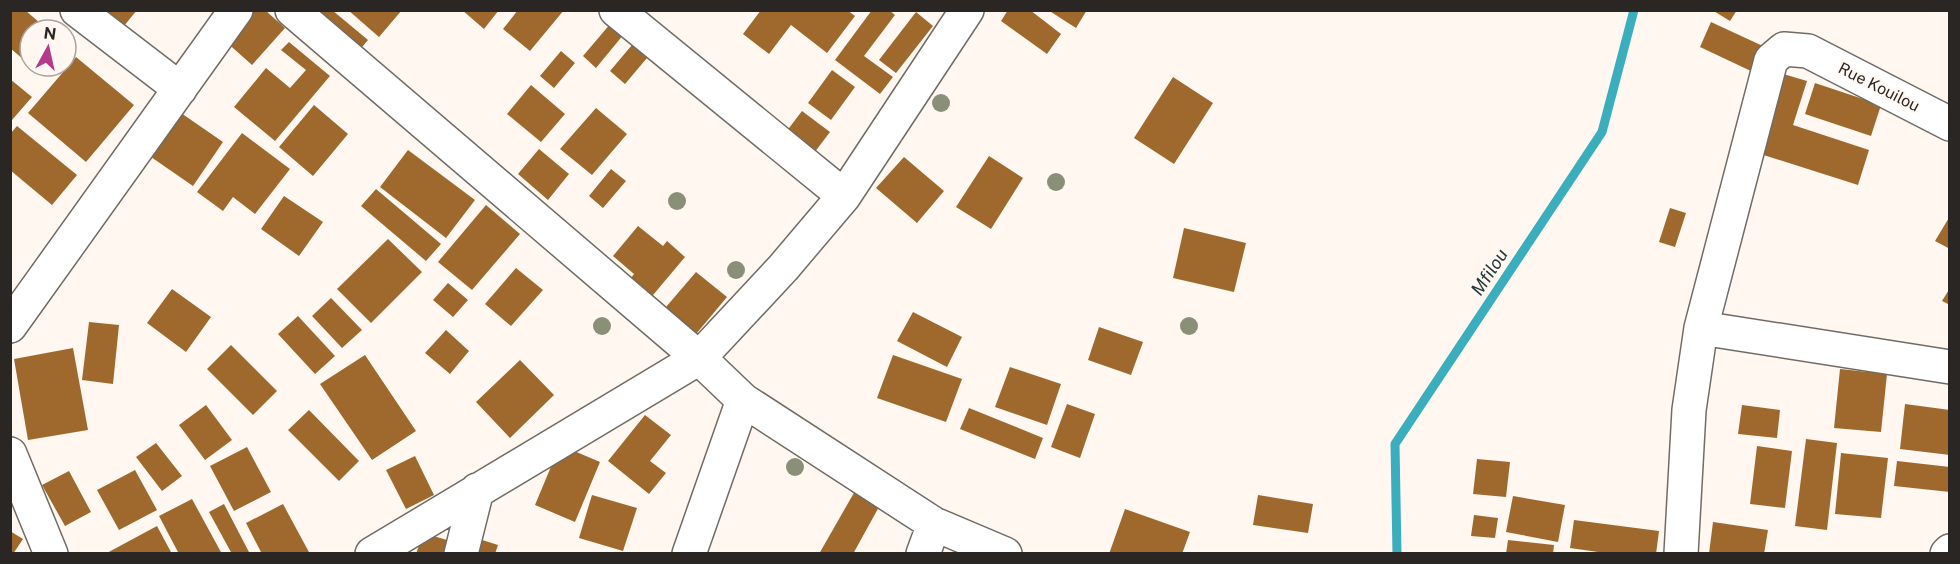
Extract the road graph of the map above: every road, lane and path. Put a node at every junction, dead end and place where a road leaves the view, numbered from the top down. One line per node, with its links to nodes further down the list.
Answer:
1 (77, 10): 6 (street)
2 (236, 10): 6 (street)
3 (292, 10): 11 (street)
4 (616, 10): 8 (street)
5 (956, 15): 8 (street)
6 (180, 89): 9 (street)
7 (1950, 124): 10 (street, Rue Kouilou)
8 (844, 196): 11 (street)
9 (10, 326)
10 (1701, 328): 12 (street); 22 (street)
11 (699, 358): 13 (street); 15 (street)
12 (1950, 367)
13 (743, 400): 16 (street); 20 (street)
14 (10, 454): 17 (street)
15 (477, 490): 18 (street); 19 (street)
16 (928, 539): 21 (street)
17 (51, 554)
18 (372, 554)
19 (462, 554)
20 (688, 554)
21 (1005, 554)
22 (1681, 554)

